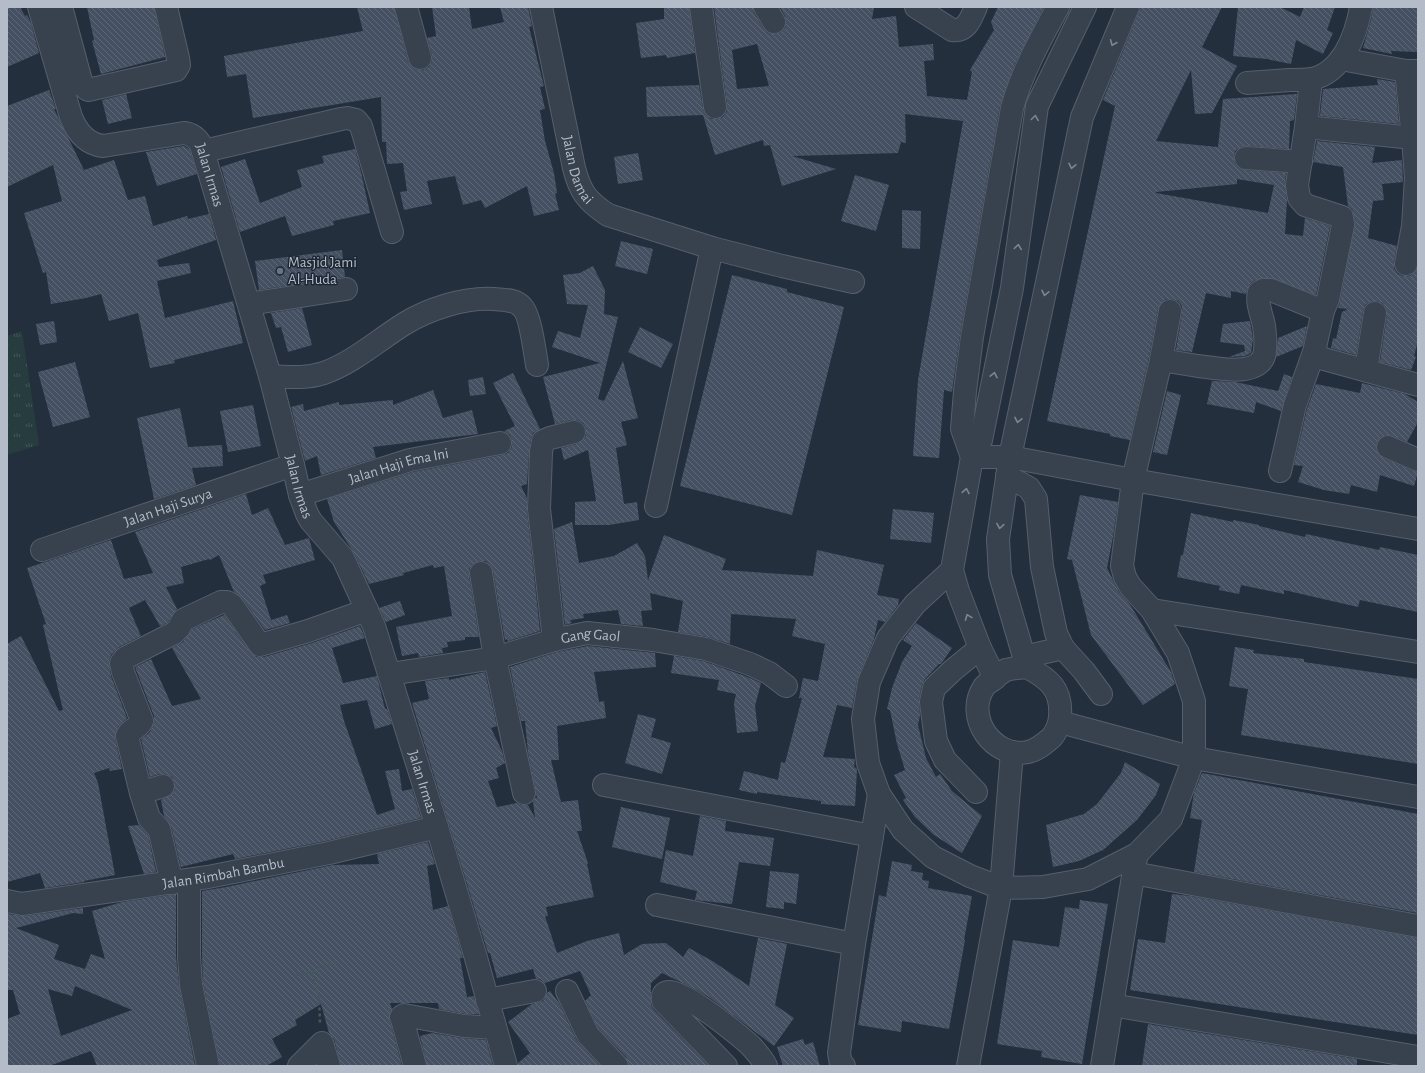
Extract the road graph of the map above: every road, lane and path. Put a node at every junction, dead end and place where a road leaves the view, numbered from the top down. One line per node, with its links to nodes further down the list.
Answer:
1 (39, 7): 21 (street, Jalan Irmas)
2 (61, 7): 3 (street)
3 (166, 7)
4 (406, 7): 13 (street)
5 (541, 7): 26 (street, Jalan Damai)
6 (701, 7): 18 (street)
7 (916, 7): 8 (street)
8 (976, 7)
9 (1058, 7): 43 (street)
10 (1085, 7): 43 (street, one-way to 10)
11 (1128, 7): 46 (street, one-way to 46)
12 (1361, 7): 14 (street)
13 (420, 58)
14 (1342, 59): 15 (street); 16 (street)
15 (1412, 71): 20 (street)
16 (1311, 79): 17 (street); 19 (street)
17 (1247, 83)
18 (715, 107)
19 (1306, 127): 20 (street); 23 (street)
20 (1413, 138): 25 (street)
21 (204, 151): 24 (street); 30 (street, Jalan Irmas)
22 (1246, 158): 23 (street)
23 (1301, 162): 32 (street)
24 (392, 232)
25 (1414, 237): 27 (street)
26 (712, 248): 28 (street, Jalan Damai); 50 (street)
27 (1406, 264)
28 (853, 282)
29 (346, 289): 30 (street)
30 (249, 304): 38 (street, Jalan Irmas)
31 (1170, 311): 35 (street)
32 (1323, 311): 34 (street); 35 (street)
33 (1375, 313): 37 (street)
34 (1313, 356): 37 (street); 47 (street)
35 (1161, 360): 48 (street)
36 (537, 365): 38 (street)
37 (1366, 370): 39 (street)
38 (270, 376): 45 (street, Jalan Irmas)
39 (1417, 382)
40 (574, 432): 57 (street)
41 (500, 443): 49 (street, Jalan Haji Ema Ini)
42 (1388, 447): 44 (street)
43 (972, 457): 46 (street); 53 (street, one-way to 43)
44 (1418, 460)
45 (293, 465): 49 (street, Jalan Irmas); 52 (street, Jalan Haji Surya)
46 (1009, 466): 48 (street); 59 (street); 62 (street, one-way to 62)
47 (1280, 471)
48 (1133, 480): 51 (street); 56 (street)
49 (300, 495): 55 (street, Jalan Irmas)
50 (656, 506)
51 (1418, 530)
52 (42, 550)
53 (952, 570): 58 (street, one-way to 53); 75 (street)
54 (481, 573): 61 (street)
55 (367, 610): 63 (street, Jalan Irmas); 74 (street)
56 (1152, 610): 60 (street); 69 (street)
57 (554, 640): 61 (street, Gang Gaol); 65 (street, Gang Gaol)
58 (980, 648): 64 (street); 72 (street)
59 (1063, 648): 62 (street); 66 (street)
60 (1418, 652)
61 (495, 658): 63 (street, Gang Gaol); 73 (street)
62 (1026, 662): 64 (street); 67 (street)
63 (390, 674): 77 (street, Jalan Irmas)
64 (995, 678): 68 (street)
65 (786, 686)
66 (1101, 694)
67 (1060, 722): 68 (street); 69 (street)
68 (1012, 752): 81 (street)
69 (1194, 758): 76 (street); 79 (street)
70 (604, 785): 78 (street)
71 (163, 786): 74 (street)
72 (976, 792)
73 (524, 793)
74 (141, 794): 80 (street)
75 (879, 794): 78 (street); 81 (street)
76 (1418, 798)
77 (437, 828): 80 (street, Jalan Rimbah Bambu); 91 (street, Jalan Irmas)
78 (872, 836): 85 (street)
79 (1135, 863): 81 (street); 84 (street); 92 (street)
80 (180, 882): 82 (street, Jalan Rimbah Bambu); 96 (street)
81 (1001, 888): 105 (street)
82 (7, 901)
83 (657, 905): 85 (street)
84 (1418, 926)
85 (854, 944): 104 (street)
86 (336, 961): 87 (path)
87 (312, 972): 88 (path); 94 (path)
88 (295, 976)
89 (535, 991): 91 (street)
90 (567, 991): 101 (street)
91 (487, 1000): 93 (street, Jalan Irmas)
92 (1112, 1005): 95 (street); 106 (street)
93 (495, 1028): 99 (street); 100 (street, Jalan Irmas)
94 (322, 1043): 97 (street); 98 (street)
95 (1418, 1058)
96 (208, 1066)
97 (299, 1066)
98 (329, 1066)
99 (415, 1066)
100 (506, 1066)
101 (617, 1066)
102 (726, 1066): 103 (street)
103 (766, 1066)
104 (844, 1066)
105 (968, 1066)
106 (1102, 1066)

